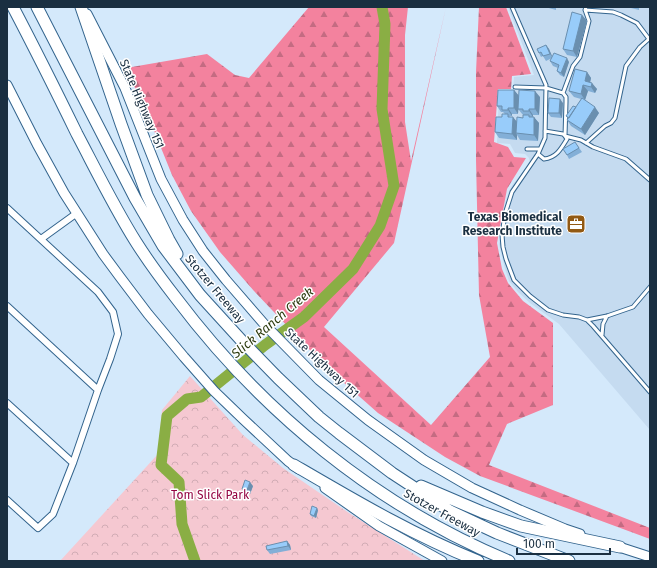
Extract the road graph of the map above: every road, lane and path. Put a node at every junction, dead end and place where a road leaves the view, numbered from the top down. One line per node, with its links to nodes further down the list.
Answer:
1 (13, 7): 38 (highway, Stotzer Freeway)
2 (37, 7): 22 (highway, Stotzer Freeway)
3 (82, 7): 22 (highway); 34 (main road, State Highway 151)
4 (512, 7): 9 (lane)
5 (586, 8): 6 (lane); 10 (lane)
6 (650, 39): 13 (lane)
7 (7, 84): 19 (main road)
8 (515, 88): 9 (lane)
9 (546, 88): 10 (lane); 11 (lane)
10 (563, 93): 12 (lane)
11 (546, 131): 12 (lane); 15 (lane)
12 (565, 136): 13 (lane); 16 (lane)
13 (586, 143): 17 (lane)
14 (527, 149): 15 (lane)
15 (540, 149): 16 (lane)
16 (538, 154): 25 (lane)
17 (650, 180)
18 (7, 208): 20 (street)
19 (77, 213): 20 (street); 31 (main road)
20 (41, 239): 27 (street)
21 (650, 287): 24 (lane)
22 (200, 295): 32 (highway, Stotzer Freeway)
23 (7, 306): 27 (street)
24 (607, 316): 25 (lane); 26 (lane)
25 (587, 320): 26 (lane)
26 (602, 335): 28 (lane)
27 (98, 390): 30 (street)
28 (650, 391)
29 (7, 403): 30 (street)
30 (72, 463): 33 (street)
31 (294, 465): 36 (main road); 37 (highway)
32 (392, 474): 34 (highway); 39 (highway, Stotzer Freeway)
33 (7, 500)
34 (620, 547): 35 (main road, State Highway 151)
35 (650, 557)
36 (442, 561)
37 (478, 561)
38 (509, 561)
39 (569, 561)

